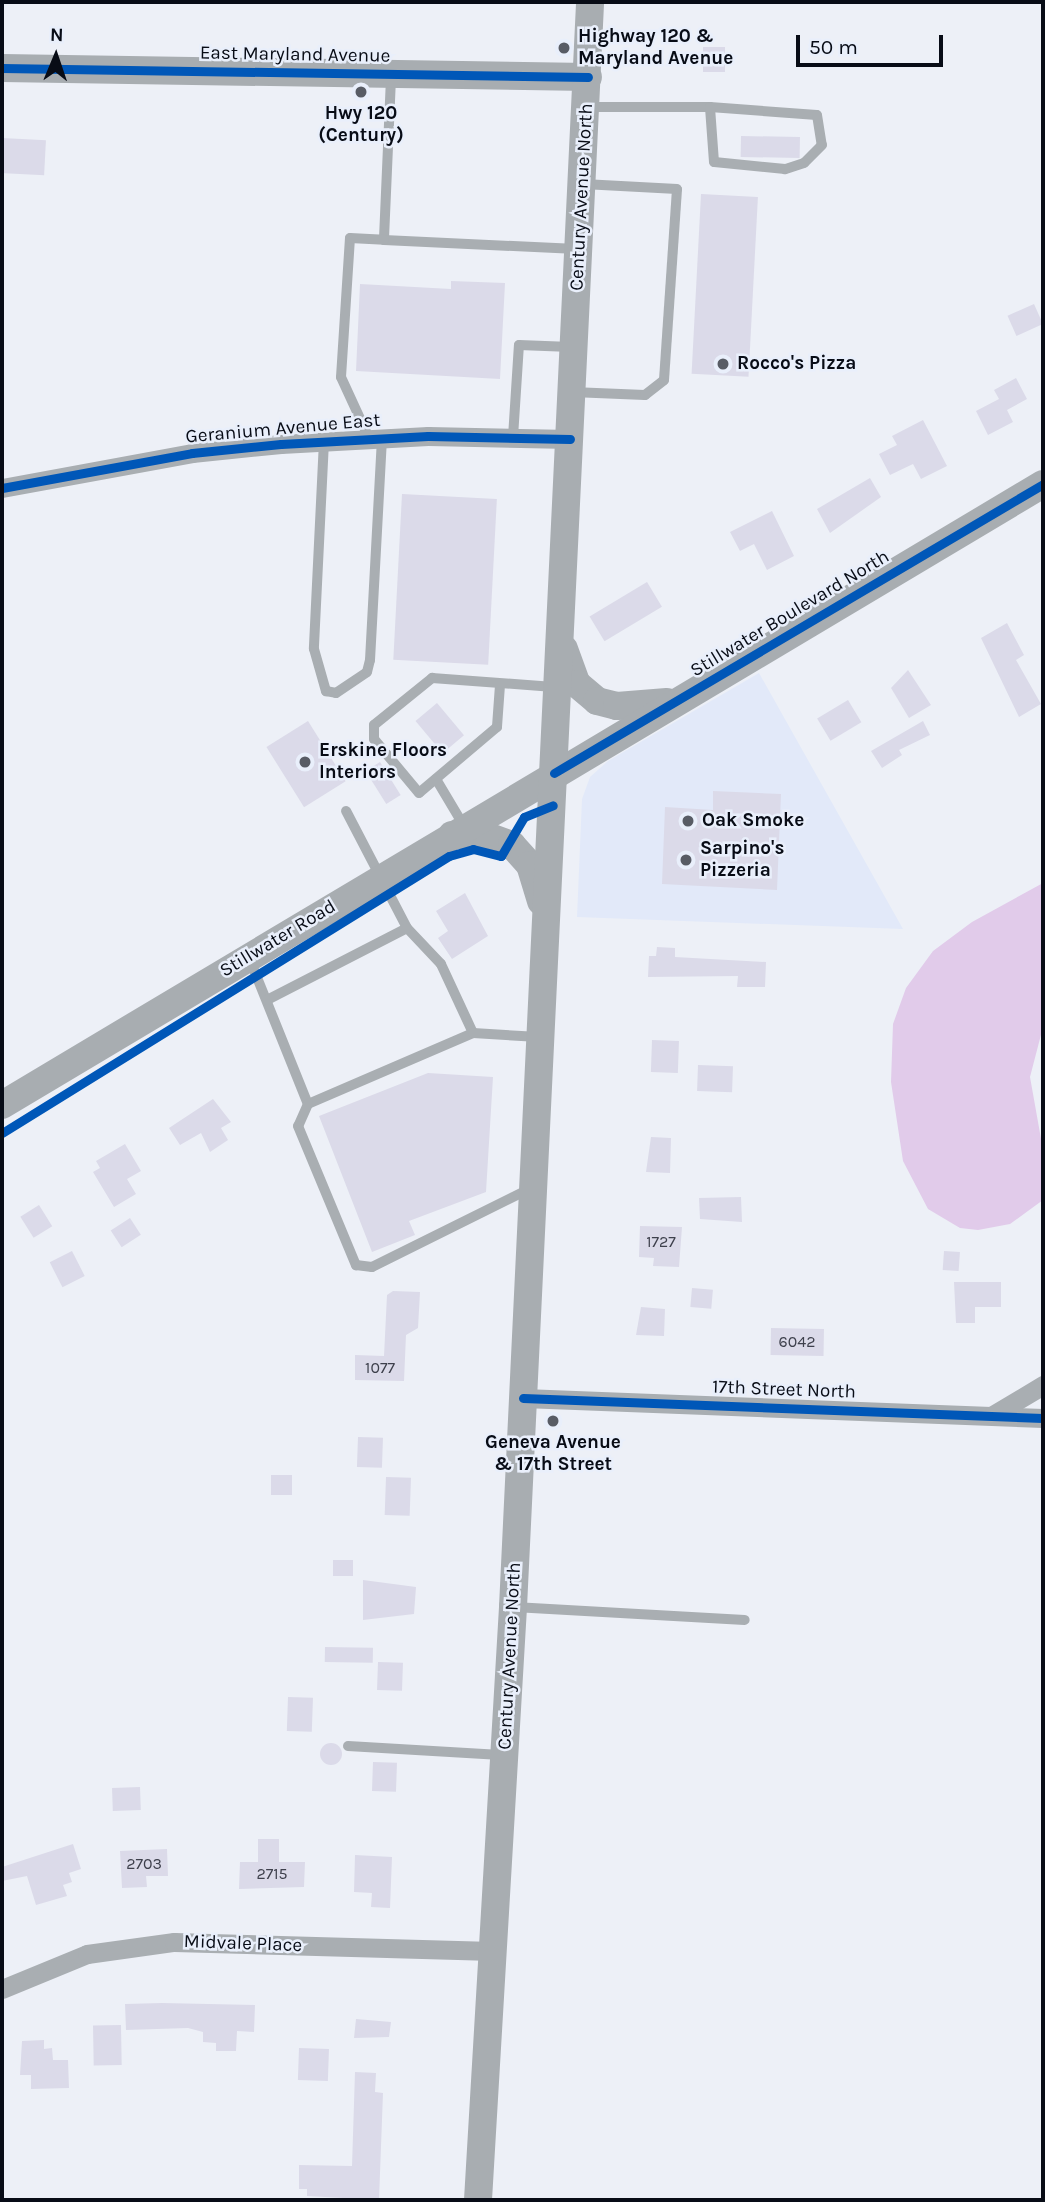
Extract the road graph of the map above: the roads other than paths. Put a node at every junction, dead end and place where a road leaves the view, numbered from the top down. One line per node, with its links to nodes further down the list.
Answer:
1 (590, 2): 4 (main road, Century Avenue North)
2 (2, 68): 3 (main road, East Maryland Avenue)
3 (391, 74): 4 (main road, East Maryland Avenue); 8 (lane)
4 (588, 77): 5 (main road, Century Avenue North)
5 (586, 107): 6 (lane); 7 (main road, Century Avenue North)
6 (710, 107): 6 (lane)
7 (582, 184): 9 (main road, Century Avenue North); 11 (lane)
8 (384, 240): 9 (lane); 12 (lane)
9 (580, 249): 10 (main road, Century Avenue North)
10 (575, 347): 11 (main road, Century Avenue North); 13 (lane)
11 (572, 392): 14 (main road, Century Avenue North)
12 (376, 437): 13 (street, Geranium Avenue East); 15 (street, Geranium Avenue East); 15 (lane)
13 (513, 437): 14 (street, Geranium Avenue East)
14 (570, 439): 18 (main road, Century Avenue North)
15 (324, 440): 17 (street, Geranium Avenue East)
16 (1043, 484): 21 (main road, Stillwater Boulevard North)
17 (2, 488)
18 (561, 636): 20 (main road, Century Avenue North); 21 (main road)
19 (500, 685): 20 (lane); 23 (lane); 23 (lane)
20 (558, 687): 22 (main road, Century Avenue North)
21 (676, 701): 22 (main road, Stillwater Boulevard North)
22 (554, 773): 25 (main road, Stillwater Road); 27 (main road, Century Avenue North)
23 (436, 779): 25 (lane)
24 (346, 811): 26 (lane)
25 (456, 831): 26 (main road, Stillwater Road); 27 (main road)
26 (382, 875): 28 (lane); 29 (main road, Stillwater Road)
27 (547, 925): 32 (main road, Century Avenue North)
28 (407, 928): 30 (lane); 31 (lane)
29 (249, 957): 30 (lane); 34 (main road, Stillwater Road)
30 (267, 1000): 33 (lane)
31 (473, 1033): 32 (lane); 33 (lane)
32 (541, 1037): 35 (main road, Century Avenue North)
33 (308, 1104): 35 (lane)
34 (2, 1105)
35 (534, 1186): 37 (main road, Century Avenue North)
36 (1043, 1385): 38 (street)
37 (523, 1398): 38 (street, 17th Street North); 40 (main road, Century Avenue North)
38 (992, 1416): 39 (street, 17th Street North)
39 (1043, 1418)
40 (513, 1607): 41 (lane); 43 (main road, Century Avenue North)
41 (745, 1620)
42 (348, 1746): 43 (lane)
43 (505, 1755): 44 (main road, Century Avenue North)
44 (493, 1951): 45 (street, Midvale Place); 46 (main road, Century Avenue North)
45 (2, 1989)
46 (478, 2200)

